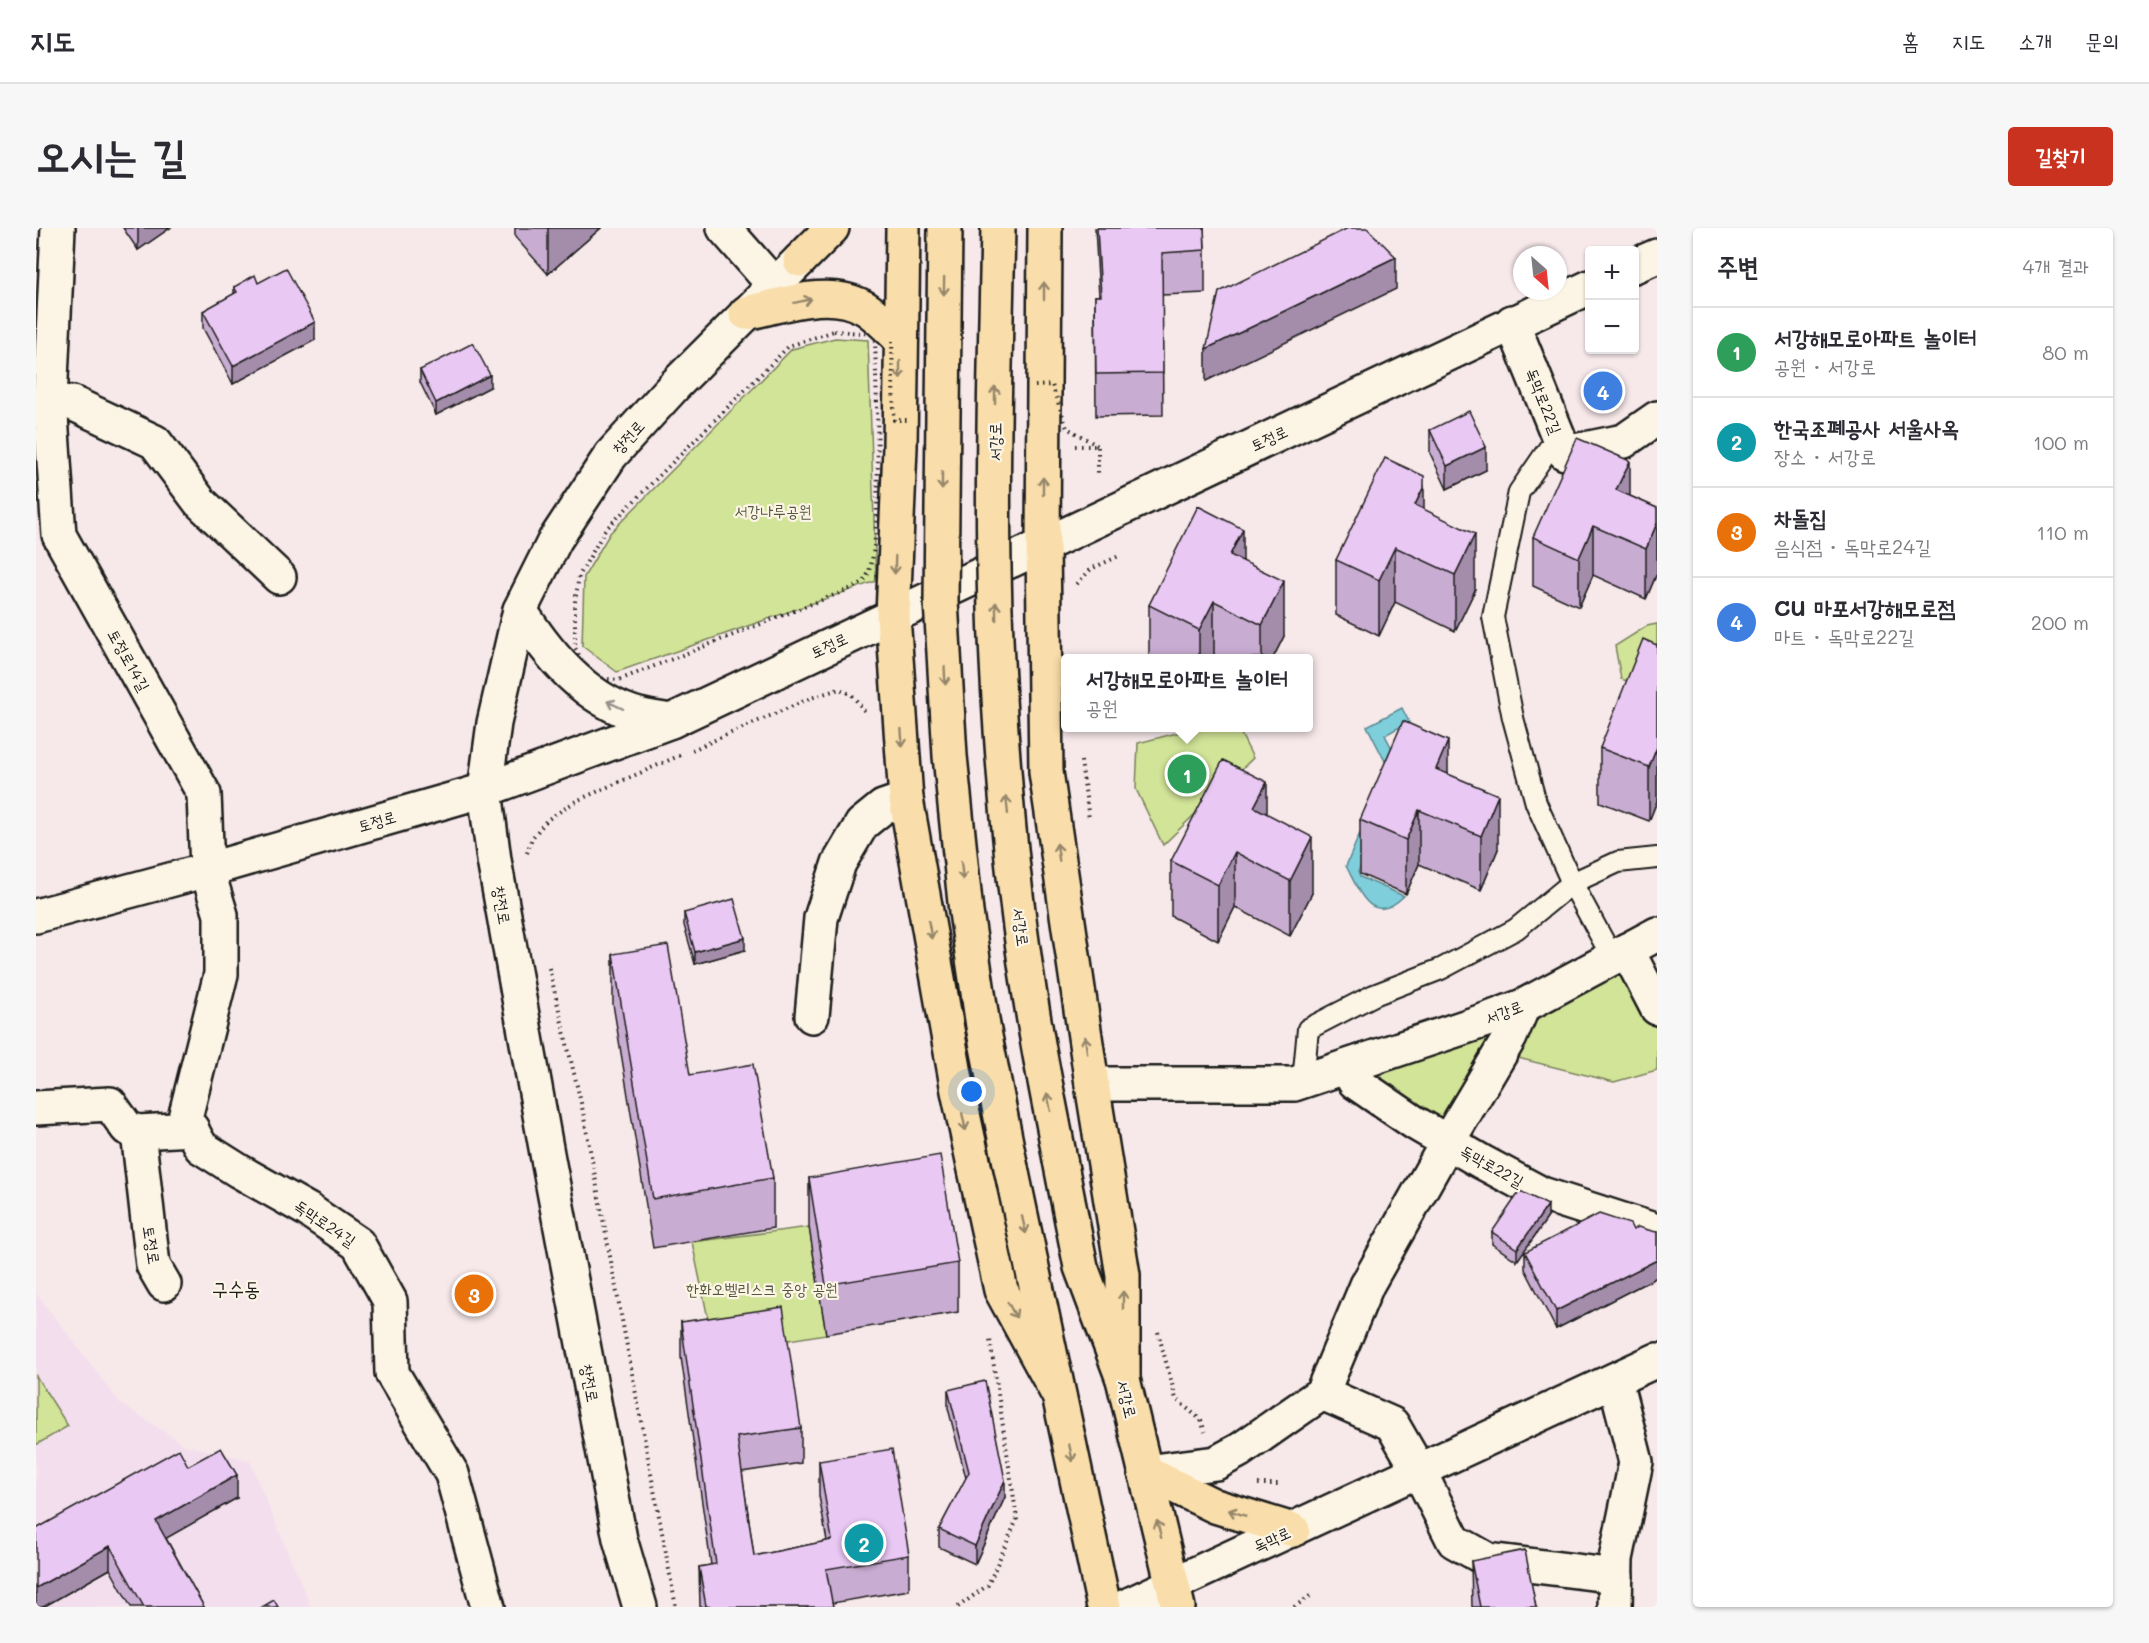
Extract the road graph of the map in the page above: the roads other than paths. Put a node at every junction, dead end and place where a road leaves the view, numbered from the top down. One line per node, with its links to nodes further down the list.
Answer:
1 (58, 228): 12 (street, 토정로14길)
2 (724, 228): 13 (street)
3 (813, 228): 10 (main road)
4 (832, 228): 10 (main road)
5 (903, 228): 17 (main road)
6 (945, 228): 51 (main road, one-way to 51, bridge)
7 (998, 228): 48 (main road, 서강로, one-way to 7, bridge)
8 (1045, 228): 22 (main road, one-way to 8)
9 (1657, 256): 11 (street)
10 (801, 260): 13 (street, 창전로)
11 (1639, 264)
12 (46, 271): 18 (street, 토정로14길)
13 (774, 285): 15 (street, 창전로)
14 (1585, 289): 16 (street, 토정로)
15 (746, 313): 17 (main road, one-way to 17); 24 (street, 창전로)
16 (1512, 322): 20 (street, 독막로22길); 22 (street, 토정로)
17 (896, 340): 25 (main road, one-way to 25)
18 (50, 401): 21 (street, 토정로14길); 23 (street)
19 (1657, 418): 20 (street, 독막로22길)
20 (1558, 435): 31 (lane)
21 (44, 450): 30 (street, 토정로14길)
22 (1043, 545): 25 (street, 토정로); 40 (main road, one-way to 22)
23 (279, 578)
24 (520, 610): 26 (street, one-way to 24); 27 (street, 창전로)
25 (893, 616): 26 (street, 토정로); 28 (main road, one-way to 28)
26 (671, 721): 27 (street, 토정로)
27 (485, 790): 30 (street, 토정로); 58 (street, 창전로)
28 (906, 799): 37 (street); 51 (main road, one-way to 51)
29 (1657, 858): 31 (lane)
30 (207, 870): 32 (street, 토정로); 42 (street)
31 (1572, 883): 34 (lane); 39 (lane)
32 (36, 916)
33 (1657, 934): 34 (street, 서강로)
34 (1619, 953): 35 (street, 서강로); 36 (street)
35 (1523, 1006): 38 (street, 서강로); 44 (street)
36 (1657, 1008)
37 (812, 1016)
38 (1346, 1067): 39 (street, 서강로); 44 (street, 독막로22길)
39 (1303, 1081): 40 (street, 서강로)
40 (1092, 1084): 48 (main road, one-way to 40)
41 (36, 1108): 43 (street)
42 (192, 1129): 43 (street); 57 (street, 독막로24길)
43 (138, 1132): 46 (street, 토정로)
44 (1448, 1141): 45 (street, 독막로22길); 50 (street)
45 (1657, 1231)
46 (164, 1284)
47 (1657, 1360): 49 (street, 독막로)
48 (1123, 1379): 53 (main road, 서강로)
49 (1615, 1380): 52 (street, 독막로); 55 (street)
50 (1322, 1394): 52 (street); 53 (street)
51 (1059, 1396): 59 (main road, one-way to 59)
52 (1419, 1471): 54 (street, 독막로); 55 (street)
53 (1146, 1472): 54 (main road, one-way to 53); 56 (main road, 서강로, one-way to 53)
54 (1293, 1530): 56 (street, 독막로)
55 (1615, 1591)
56 (1175, 1596): 60 (street, 독막로)
57 (488, 1607)
58 (640, 1607)
59 (1104, 1607)
60 (1124, 1607)

